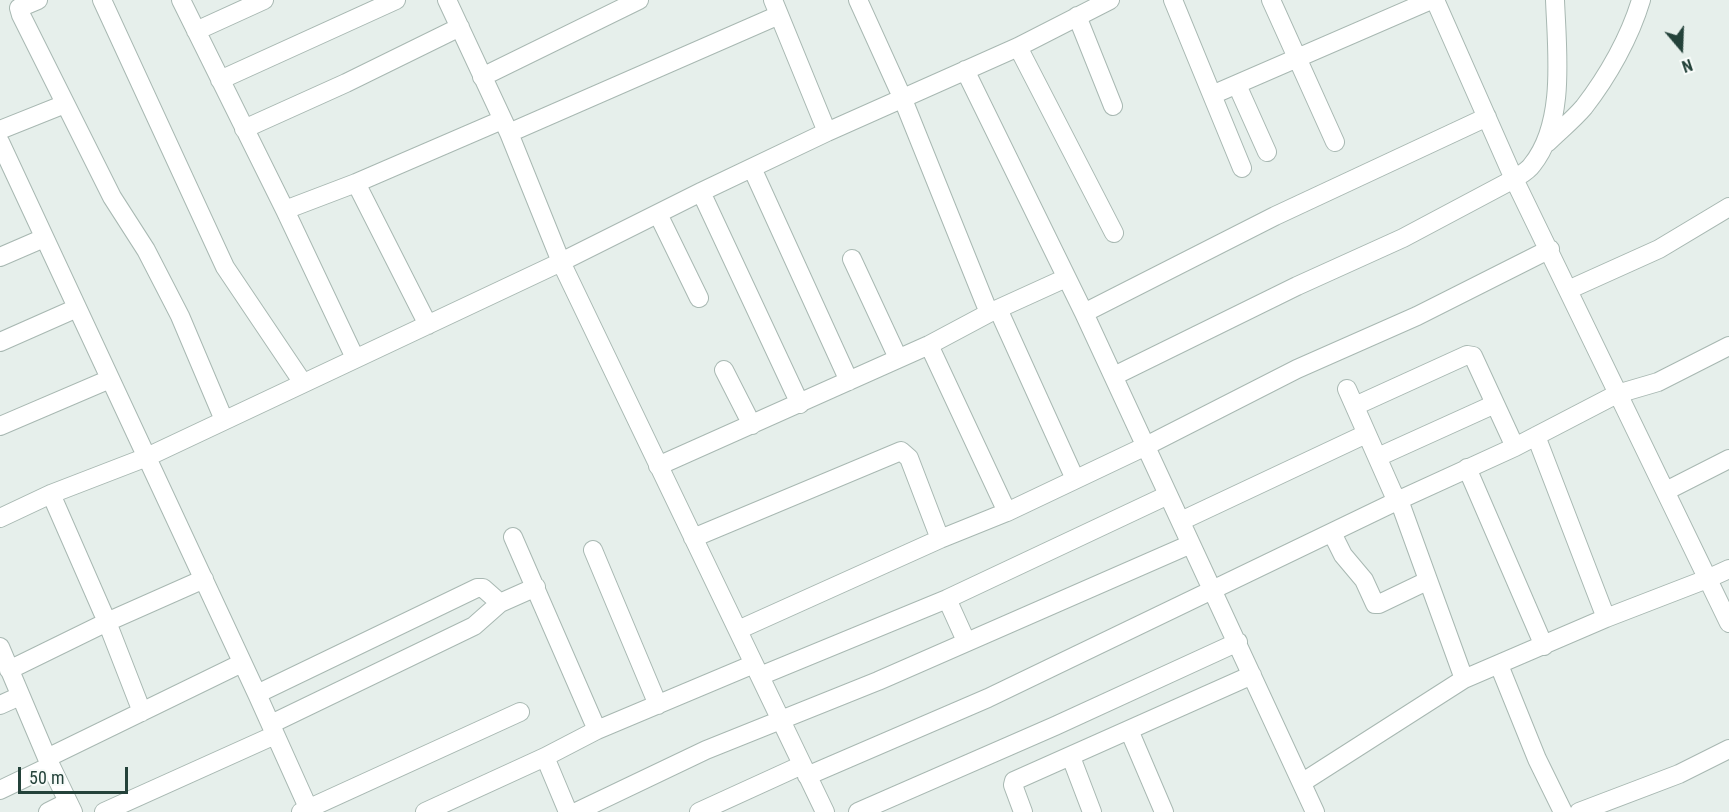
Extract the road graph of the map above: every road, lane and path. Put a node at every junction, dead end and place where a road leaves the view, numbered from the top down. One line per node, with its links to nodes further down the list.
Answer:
1 (38, 0): 27 (street)
2 (102, 0): 69 (street)
3 (181, 0): 18 (street)
4 (264, 0): 18 (street)
5 (396, 0): 23 (street)
6 (447, 0): 17 (street)
7 (639, 0): 22 (street)
8 (858, 0): 26 (street)
9 (1110, 0): 16 (street)
10 (1173, 0): 25 (street)
11 (1270, 0): 20 (street)
12 (1433, 0): 20 (street); 29 (street)
13 (1555, 0): 36 (street)
14 (1641, 0): 36 (street)
15 (776, 8): 30 (street); 33 (street)
16 (1077, 16): 19 (street); 28 (street)
17 (460, 27): 22 (street); 31 (street)
18 (196, 31): 23 (street)
19 (1018, 47): 21 (street); 47 (street)
20 (1297, 58): 24 (street); 35 (street)
21 (965, 70): 26 (street); 53 (street)
22 (482, 77): 30 (street)
23 (220, 80): 31 (street)
24 (1237, 85): 25 (street); 37 (street)
25 (1212, 95): 39 (street)
26 (902, 97): 33 (street); 57 (street)
27 (65, 104): 32 (street); 75 (street)
28 (1113, 106)
29 (1486, 117): 41 (street); 58 (street)
30 (505, 127): 42 (street); 52 (street)
31 (244, 129): 45 (street)
32 (0, 130)
33 (827, 132): 38 (street)
34 (0, 142): 40 (street)
35 (1335, 142)
36 (1546, 144): 41 (street)
37 (1267, 152)
38 (752, 168): 43 (street); 68 (street)
39 (1242, 168)
40 (6, 171): 48 (street)
41 (1514, 179): 49 (street); 66 (street)
42 (356, 183): 45 (street); 59 (street)
43 (701, 192): 46 (street); 72 (street)
44 (1729, 207): 54 (street)
45 (285, 210): 63 (street)
46 (658, 214): 52 (street); 55 (street)
47 (1114, 233)
48 (44, 238): 50 (street); 56 (street)
49 (1550, 249): 54 (street); 80 (street)
50 (0, 257)
51 (852, 259): 64 (street)
52 (561, 262): 59 (street); 85 (street)
53 (1066, 278): 57 (street); 58 (street)
54 (1568, 290): 71 (street)
55 (699, 298)
56 (77, 308): 60 (street); 67 (street)
57 (993, 311): 61 (street); 87 (street)
58 (1084, 313): 66 (street)
59 (428, 325): 63 (street)
60 (0, 342)
61 (929, 345): 64 (street); 92 (street)
62 (1729, 346): 71 (street)
63 (355, 358): 69 (street)
64 (898, 358): 68 (street)
65 (724, 370): 76 (street)
66 (1113, 376): 80 (street)
67 (110, 379): 77 (street); 82 (street)
68 (849, 381): 72 (street)
69 (303, 382): 75 (street)
70 (1347, 389): 74 (street)
71 (1617, 394): 79 (street); 88 (street)
72 (800, 404): 76 (street)
73 (1495, 404): 74 (street); 81 (street); 83 (street)
74 (1355, 406): 78 (street)
75 (224, 420): 82 (street)
76 (752, 425): 85 (street)
77 (0, 426)
78 (1366, 434): 83 (street); 94 (street)
79 (1536, 436): 81 (street); 109 (street)
80 (1146, 446): 87 (street); 90 (street)
81 (1515, 447): 86 (street)
82 (147, 457): 89 (street); 102 (street)
83 (1378, 457): 91 (street)
84 (1729, 459): 88 (street)
85 (658, 466): 97 (street)
86 (1467, 468): 91 (street); 115 (street)
87 (1075, 479): 92 (street)
88 (1666, 491): 103 (street)
89 (51, 494): 93 (street); 110 (street)
90 (1168, 495): 94 (street); 107 (street)
91 (1399, 500): 95 (street); 104 (street)
92 (1007, 512): 98 (street)
93 (0, 518)
94 (1181, 521): 99 (street)
95 (1332, 533): 104 (street); 106 (street)
96 (513, 537): 105 (street)
97 (693, 538): 98 (street); 112 (street)
98 (940, 539): 112 (street)
99 (1191, 544): 106 (street); 113 (street)
100 (593, 550): 126 (street)
101 (1729, 569): 103 (street)
102 (204, 579): 110 (street); 117 (street)
103 (1707, 579): 109 (street); 111 (street)
104 (1427, 581): 122 (street)
105 (536, 587): 108 (street); 131 (street)
106 (1213, 589): 114 (street); 137 (street)
107 (947, 599): 113 (street); 120 (street)
108 (500, 603): 123 (street); 130 (street)
109 (1606, 618): 115 (street)
110 (107, 622): 119 (street); 127 (street)
111 (1729, 623)
112 (738, 630): 120 (street)
113 (966, 641): 129 (street)
114 (1238, 642): 121 (street); 149 (street)
115 (1544, 646): 118 (street)
116 (0, 647): 119 (street)
117 (242, 663): 123 (street); 127 (street)
118 (1499, 665): 122 (street); 154 (street)
119 (9, 670): 124 (street)
120 (757, 670): 126 (street); 129 (street)
121 (1252, 675): 132 (street); 138 (street)
122 (1464, 679): 138 (street)
123 (257, 694): 130 (street)
124 (20, 696): 125 (street); 136 (street)
125 (0, 705)
126 (658, 705): 131 (street)
127 (142, 712): 136 (street)
128 (520, 712): 141 (street)
129 (782, 721): 137 (street); 146 (street)
130 (273, 730): 141 (street); 143 (street)
131 (597, 730): 134 (street)
132 (1129, 730): 135 (street); 152 (street)
133 (1729, 749): 155 (street)
134 (545, 757): 144 (street); 145 (street)
135 (1071, 757): 150 (street); 151 (street)
136 (48, 762): 139 (street); 140 (street)
137 (805, 771): 147 (street); 148 (street)
138 (1303, 782): 153 (street)
139 (0, 790)
140 (71, 807): 142 (street)
141 (307, 811)
142 (48, 812)
143 (104, 812)
144 (425, 812)
145 (568, 812)
146 (576, 812)
147 (699, 812)
148 (823, 812)
149 (858, 812)
150 (1023, 812)
151 (1092, 812)
152 (1164, 812)
153 (1315, 812)
154 (1563, 812)
155 (1579, 812)

